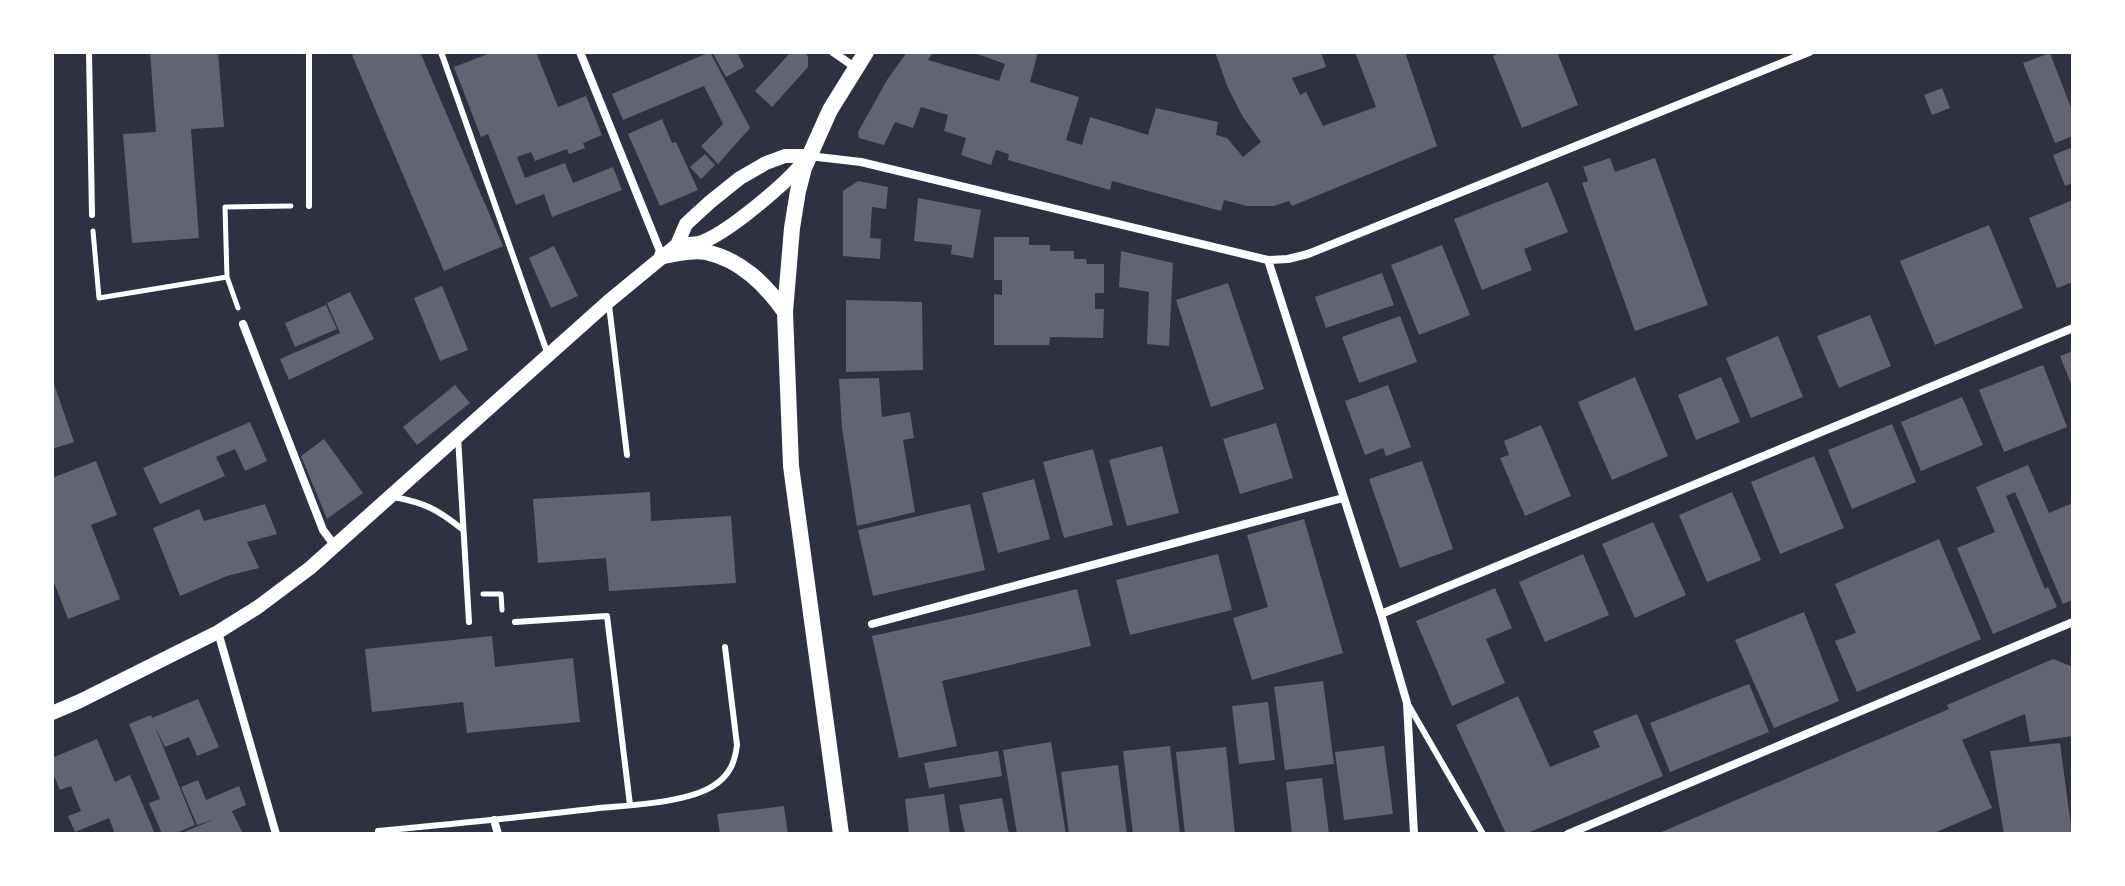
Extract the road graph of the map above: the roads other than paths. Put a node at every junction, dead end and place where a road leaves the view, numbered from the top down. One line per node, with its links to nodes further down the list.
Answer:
1 (89, 52): 11 (lane)
2 (309, 52): 10 (lane)
3 (441, 52): 19 (lane)
4 (580, 52): 13 (street)
5 (833, 52): 8 (street)
6 (866, 52): 8 (main road)
7 (1809, 52): 14 (street)
8 (856, 68): 9 (main road)
9 (808, 156): 12 (street); 12 (street); 14 (street); 16 (main road)
10 (309, 206)
11 (92, 215)
12 (677, 245): 13 (street)
13 (662, 256): 15 (street); 16 (main road)
14 (1268, 260): 23 (street)
15 (609, 301): 19 (street); 21 (lane)
16 (785, 312): 40 (main road)
17 (243, 324): 25 (street)
18 (2073, 328): 26 (street)
19 (548, 355): 20 (street)
20 (458, 437): 22 (street); 24 (lane)
21 (627, 455)
22 (390, 496): 24 (lane); 25 (street)
23 (1343, 498): 26 (street); 30 (street)
24 (463, 530): 27 (lane)
25 (335, 546): 31 (street)
26 (1381, 614): 33 (street)
27 (469, 622)
28 (515, 622): 35 (lane)
29 (2073, 622): 43 (street)
30 (872, 624)
31 (218, 632): 34 (street); 38 (street)
32 (725, 647): 35 (lane)
33 (1407, 703): 41 (street); 42 (lane)
34 (52, 713)
35 (630, 805): 36 (lane)
36 (494, 820): 37 (lane); 39 (street)
37 (378, 831)
38 (276, 834)
39 (498, 834)
40 (841, 834)
41 (1414, 834)
42 (1483, 834)
43 (1568, 834)

